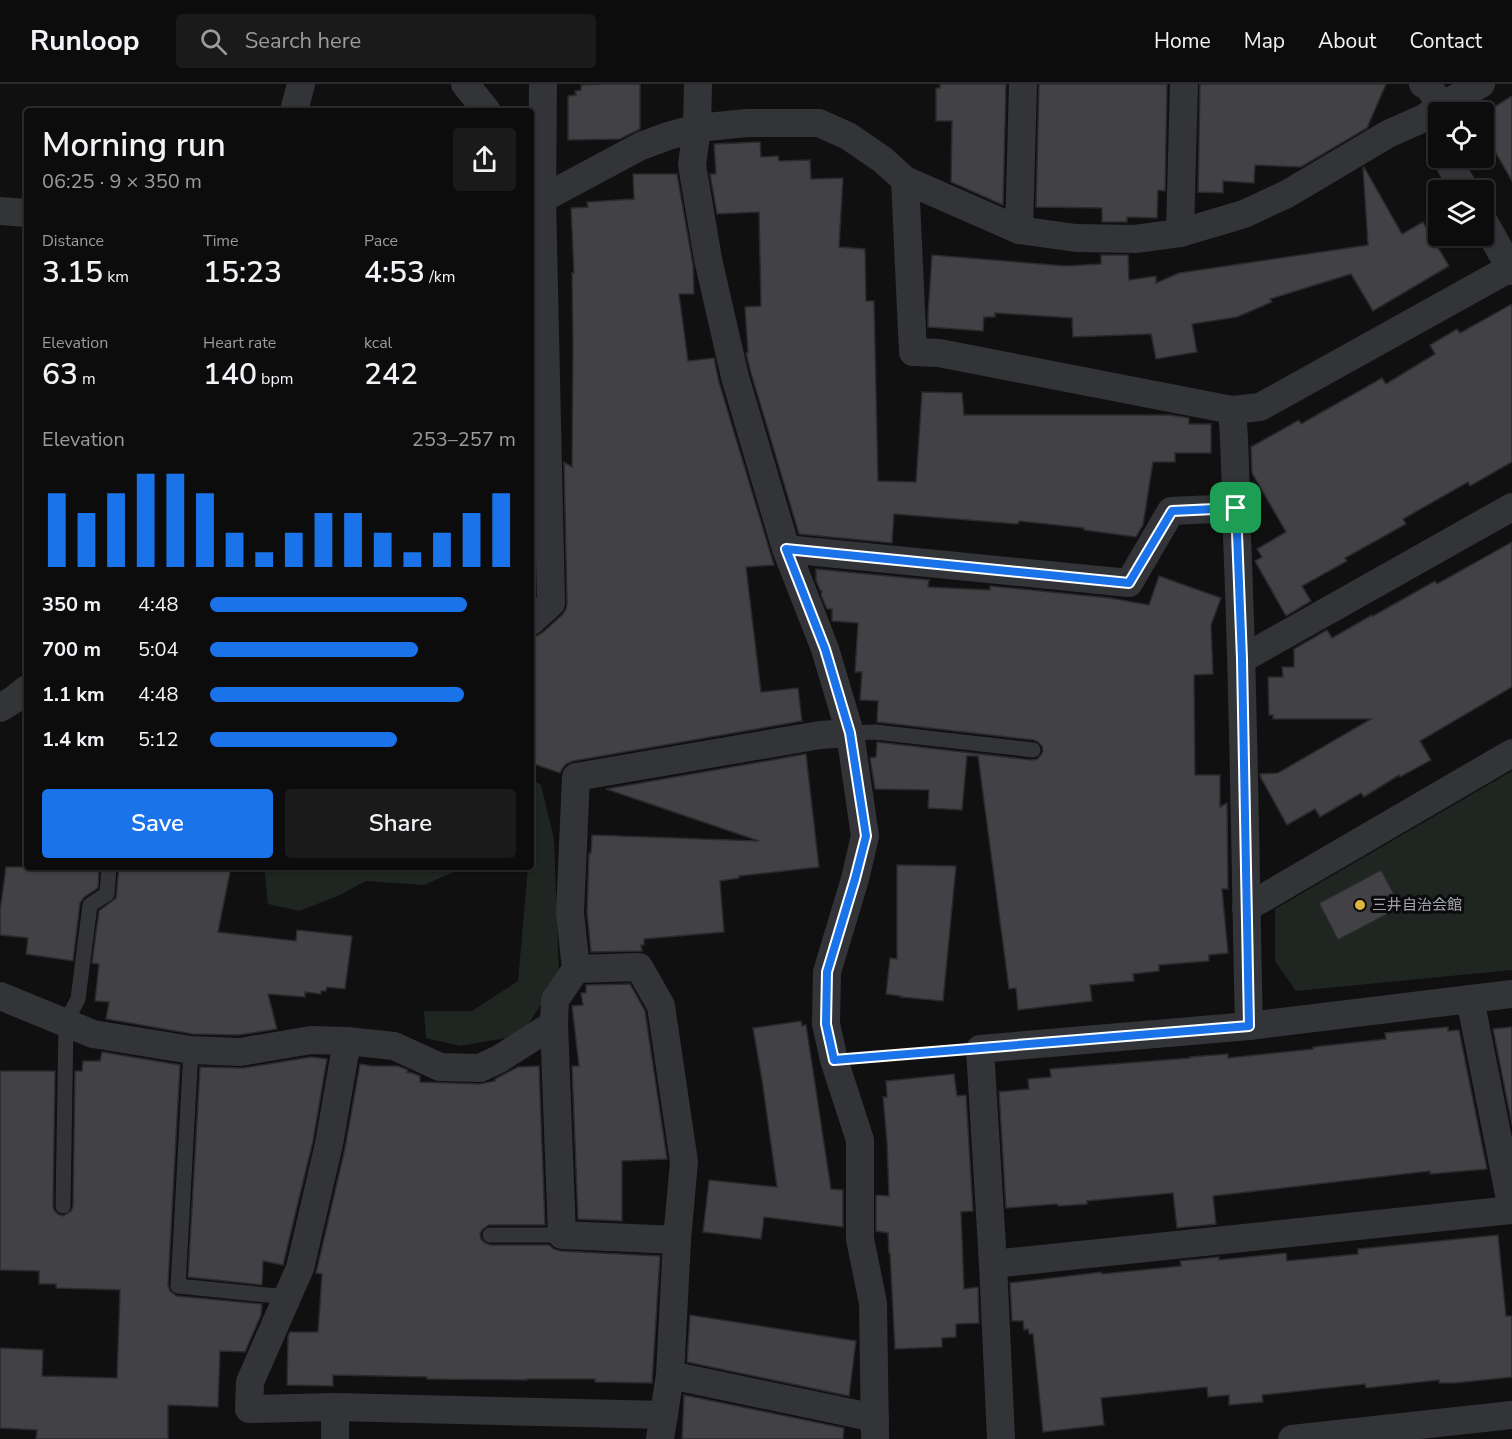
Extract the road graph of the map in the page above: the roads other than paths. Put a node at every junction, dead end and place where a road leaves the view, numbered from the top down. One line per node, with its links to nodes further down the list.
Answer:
1 (301, 84): 11 (street)
2 (465, 84): 12 (street)
3 (543, 84): 16 (street)
4 (698, 84): 14 (street)
5 (1023, 84): 19 (street)
6 (1184, 84): 20 (street)
7 (1424, 84): 9 (street)
8 (1481, 84): 10 (street)
9 (1431, 102)
10 (1450, 102)
11 (295, 108)
12 (485, 108)
13 (1428, 114): 20 (street)
14 (697, 128): 15 (street); 16 (street); 27 (street)
15 (905, 180): 19 (street); 24 (street)
16 (535, 195): 23 (street)
17 (0, 211): 18 (street)
18 (24, 213)
19 (1019, 230): 20 (street)
20 (1180, 232)
21 (1494, 239): 22 (street)
22 (1512, 269): 24 (street)
23 (538, 404): 28 (street)
24 (1233, 410): 26 (street)
25 (1512, 507): 29 (street)
26 (1236, 508): 27 (street); 29 (street)
27 (786, 549): 32 (street)
28 (534, 618)
29 (1242, 659): 36 (street)
30 (24, 691): 31 (street)
31 (0, 708)
32 (850, 733): 33 (lane); 37 (street); 57 (street)
33 (1033, 750)
34 (1512, 753): 36 (street)
35 (109, 870): 41 (lane)
36 (1246, 908): 43 (street)
37 (576, 969): 42 (street); 50 (street)
38 (1512, 994): 40 (street)
39 (0, 996): 41 (street)
40 (1470, 999): 43 (street); 47 (street)
41 (66, 1022): 45 (street); 46 (lane)
42 (554, 1024): 44 (street); 49 (street)
43 (1249, 1026): 51 (street)
44 (347, 1041): 45 (street); 52 (street)
45 (191, 1050): 52 (lane)
46 (63, 1206)
47 (1512, 1209): 51 (street)
48 (490, 1234): 49 (lane)
49 (562, 1235): 50 (street)
50 (677, 1240): 53 (street)
51 (993, 1264): 59 (street)
52 (287, 1297): 54 (street)
53 (670, 1375): 56 (street); 57 (street)
54 (335, 1407): 56 (street); 58 (street)
55 (1512, 1415): 60 (street)
56 (662, 1427)
57 (875, 1428)
58 (335, 1439)
59 (1001, 1439)
60 (1292, 1439)

